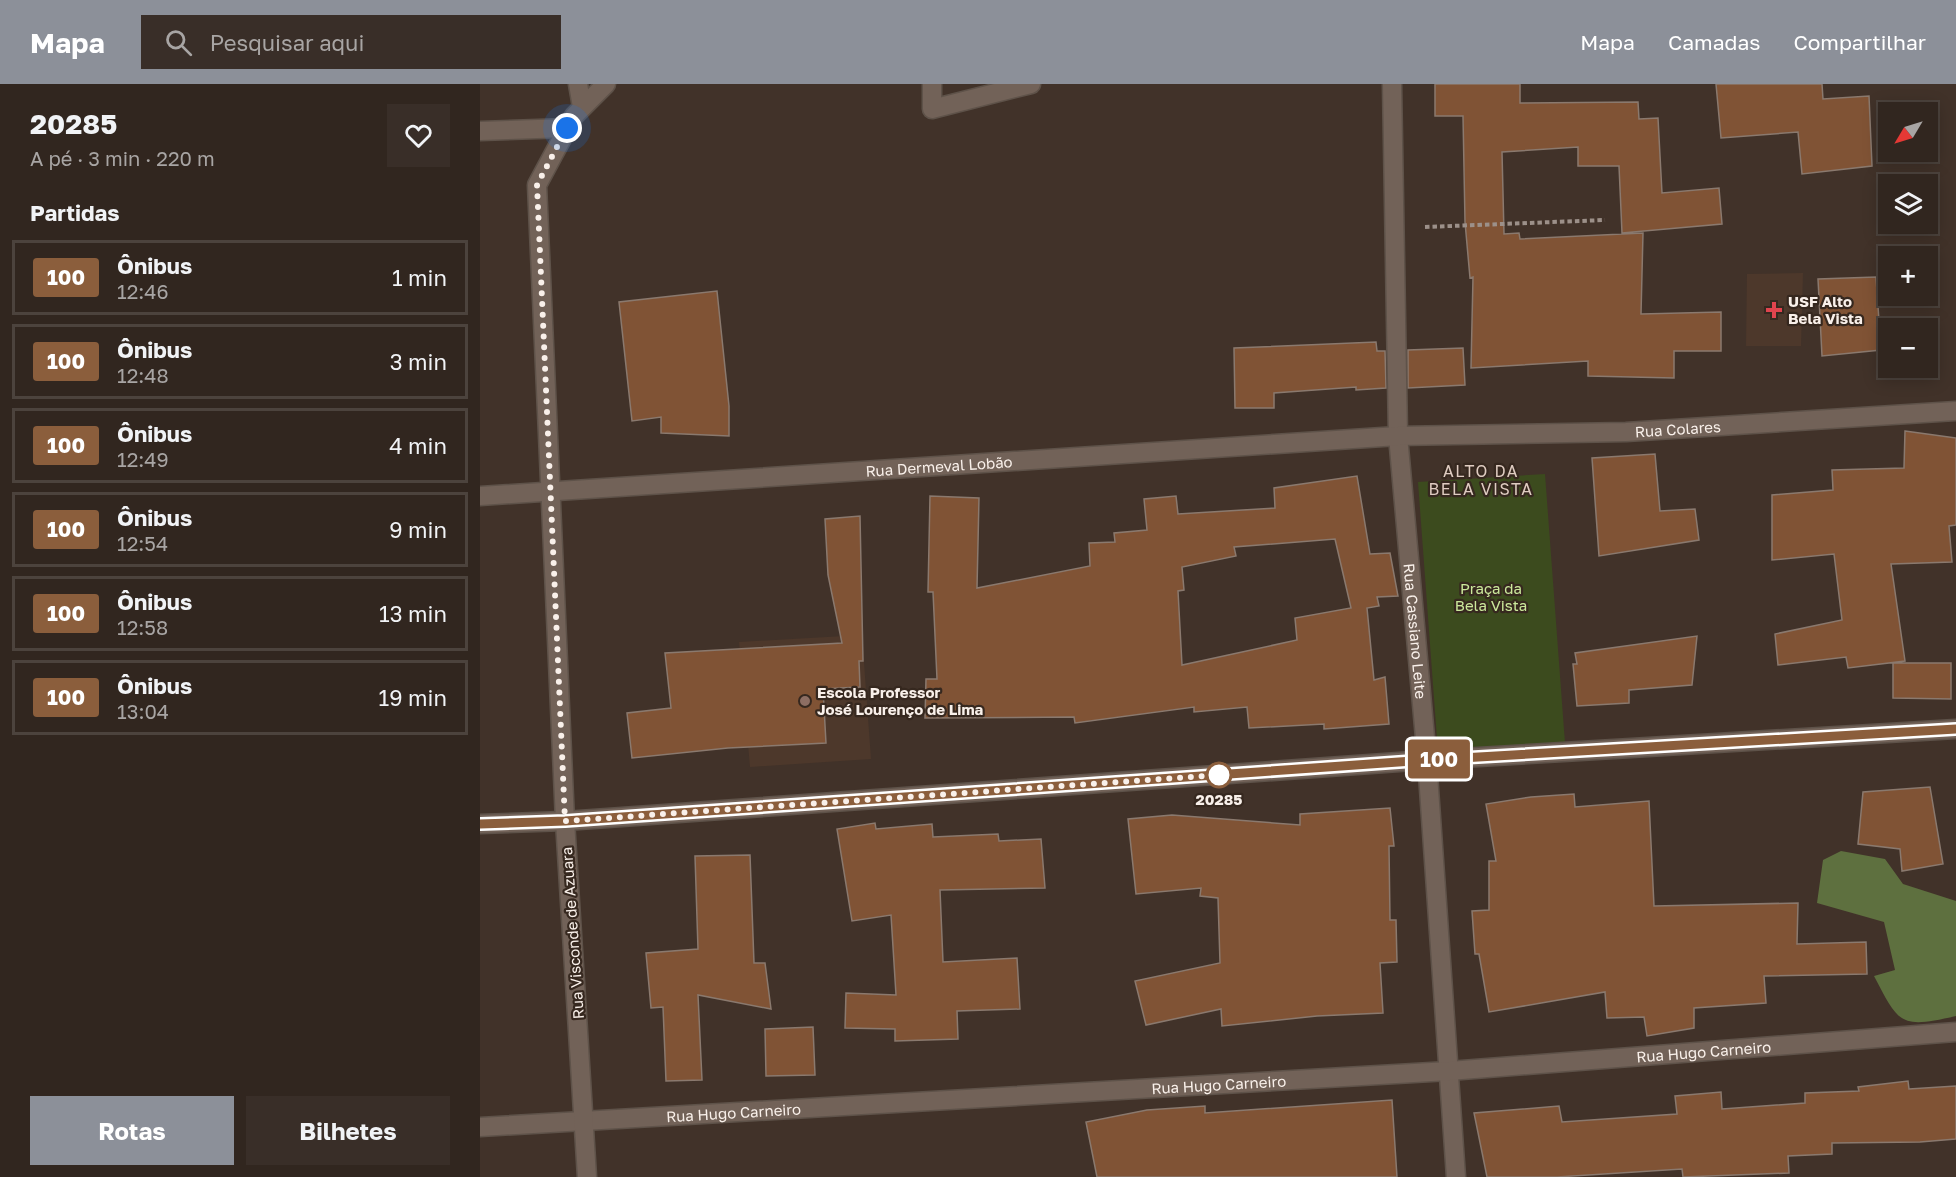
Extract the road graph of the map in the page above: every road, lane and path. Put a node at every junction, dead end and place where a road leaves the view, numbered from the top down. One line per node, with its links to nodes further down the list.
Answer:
1 (578, 84): 6 (street)
2 (606, 84): 6 (street)
3 (932, 84): 4 (street)
4 (1031, 84)
5 (1392, 84): 10 (street, Rua Cassiano Leite)
6 (582, 106): 7 (street)
7 (567, 128): 8 (street); 13 (street, Rua Visconde de Azuara)
8 (480, 131)
9 (1605, 220): 10 (path)
10 (1395, 228): 12 (street, Rua Cassiano Leite)
11 (1956, 411): 12 (street, Rua Colares)
12 (1398, 436): 13 (street, Rua Dermeval Lobão); 16 (street, Rua Cassiano Leite)
13 (550, 492): 14 (street, Rua Dermeval Lobão); 17 (street, Rua Visconde de Azuara)
14 (480, 496)
15 (1956, 729): 16 (street)
16 (1427, 760): 17 (street); 20 (street, Rua Cassiano Leite)
17 (565, 821): 18 (street); 21 (street, Rua Visconde de Azuara)
18 (480, 824)
19 (1956, 1032): 20 (street, Rua Hugo Carneiro)
20 (1449, 1071): 21 (street, Rua Hugo Carneiro); 24 (street, Rua Cassiano Leite)
21 (584, 1121): 22 (street, Rua Hugo Carneiro); 23 (street, Rua Visconde de Azuara)
22 (480, 1127)
23 (586, 1177)
24 (1456, 1177)

